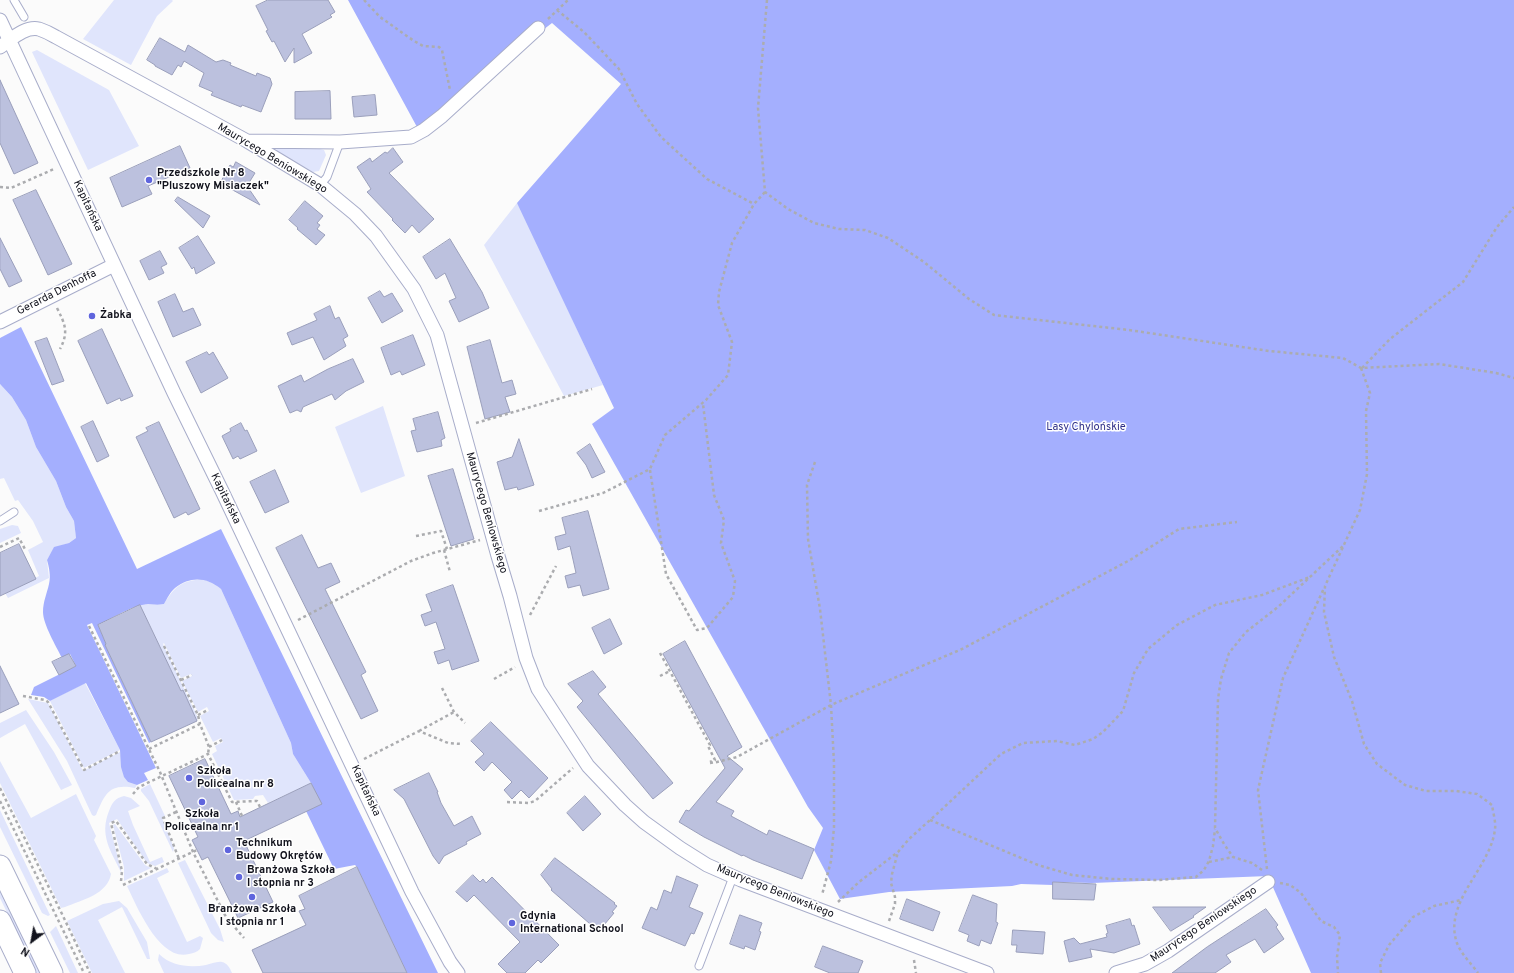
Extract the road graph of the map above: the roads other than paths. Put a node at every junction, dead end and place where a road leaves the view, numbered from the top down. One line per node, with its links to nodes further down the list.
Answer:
1 (14, 0): 2 (lane)
2 (24, 17)
3 (0, 20): 5 (street, Kapitańska)
4 (538, 28): 7 (street)
5 (5, 43): 6 (street, Maurycego Beniowskiego); 9 (street, Kapitańska)
6 (247, 141): 7 (street); 8 (street, Maurycego Beniowskiego)
7 (340, 142): 8 (lane)
8 (320, 185): 14 (street, Maurycego Beniowskiego)
9 (114, 265): 10 (street, Gerarda Denhoffa); 20 (street, Kapitańska)
10 (0, 322)
11 (14, 512): 12 (lane)
12 (0, 520)
13 (0, 866): 19 (main road)
14 (733, 877): 17 (lane); 21 (street, Maurycego Beniowskiego)
15 (1268, 882): 22 (street, Maurycego Beniowskiego)
16 (0, 921): 18 (main road)
17 (699, 966)
18 (25, 973)
19 (52, 973)
20 (458, 973)
21 (987, 973)
22 (1116, 973)

